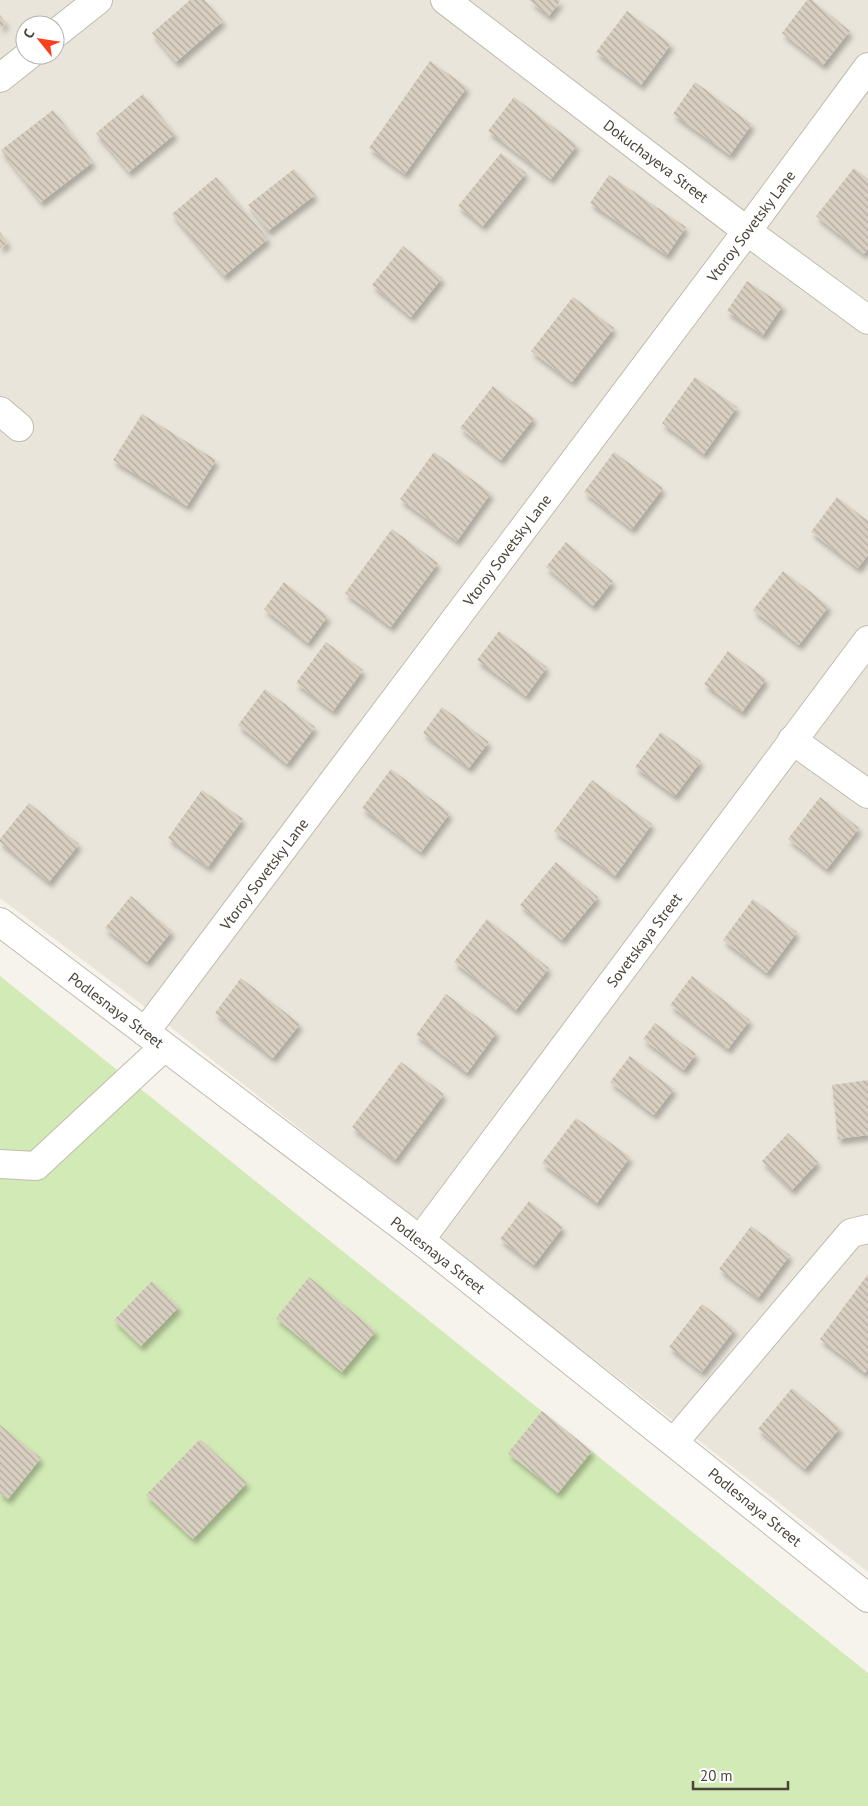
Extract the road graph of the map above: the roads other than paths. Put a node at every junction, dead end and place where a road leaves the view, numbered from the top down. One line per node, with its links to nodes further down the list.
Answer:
1 (98, 0): 3 (street)
2 (445, 0): 7 (street, Dokuchayeva Street)
3 (65, 26)
4 (16, 65): 6 (street)
5 (868, 67): 7 (street, Vtoroy Sovetsky Lane)
6 (0, 78)
7 (748, 231): 8 (street, Dokuchayeva Street); 13 (street, Vtoroy Sovetsky Lane)
8 (868, 320)
9 (868, 640): 10 (street, Sovetskaya Street)
10 (792, 740): 11 (street); 16 (street, Sovetskaya Street)
11 (868, 794)
12 (0, 922): 13 (street, Podlesnaya Street)
13 (155, 1040): 14 (street, Vtoroy Sovetsky Lane); 16 (street, Podlesnaya Street)
14 (0, 1164)
15 (868, 1229): 17 (street)
16 (420, 1240): 17 (street, Podlesnaya Street)
17 (674, 1442): 18 (street, Podlesnaya Street)
18 (868, 1598)

